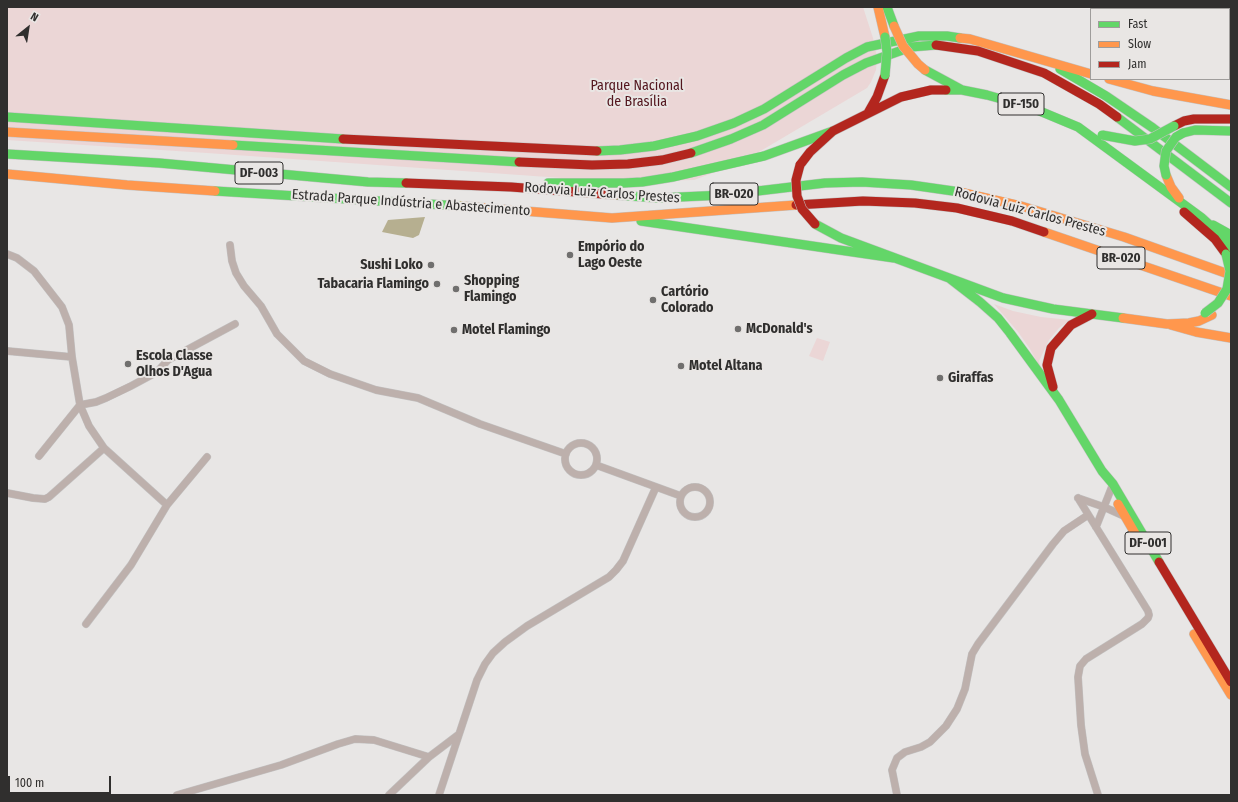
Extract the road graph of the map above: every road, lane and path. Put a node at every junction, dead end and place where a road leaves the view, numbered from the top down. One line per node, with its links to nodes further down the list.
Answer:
1 (878, 7): 9 (main road, bridge)
2 (887, 7): 6 (main road, bridge)
3 (1050, 63): 4 (main road); 10 (main road); 21 (main road)
4 (1090, 74)
5 (1113, 80): 8 (main road)
6 (962, 90): 7 (main road, DF-150); 9 (main road, DF-150)
7 (1006, 100): 12 (main road, DF-150); 17 (main road)
8 (1231, 105)
9 (868, 113): 13 (main road, DF-150)
10 (7, 117)
11 (1231, 119): 12 (main road, DF-150, bridge)
12 (1078, 127): 19 (main road, DF-150)
13 (834, 131): 17 (main road, DF-150); 20 (main road)
14 (1231, 131): 23 (main road, DF-150, bridge)
15 (7, 132): 22 (main road)
16 (7, 154): 20 (main road, Estrada Parque Indústria e Abastecimento / DF-003)
17 (802, 165): 30 (main road, DF-150, bridge)
18 (7, 174): 24 (main road, Estrada Parque Indústria e Abastecimento / DF-003)
19 (1156, 184): 23 (main road, DF-150); 28 (main road)
20 (511, 187): 31 (main road, Rodovia Luiz Carlos Prestes / BR-020)
21 (1231, 187)
22 (1231, 203)
23 (1185, 206): 25 (main road, DF-150)
24 (624, 218): 30 (main road); 34 (main road, Rodovia Luiz Carlos Prestes / BR-020)
25 (1202, 218): 26 (main road); 28 (main road, DF-150)
26 (1231, 235)
27 (230, 245): 46 (street)
28 (1228, 252): 36 (main road, bridge)
29 (7, 254): 42 (street)
30 (894, 258): 32 (main road, DF-150)
31 (1231, 275)
32 (949, 278): 35 (main road, DF-150); 43 (main road, DF-001)
33 (1231, 291): 36 (main road, DF-150)
34 (1231, 296)
35 (1092, 314): 37 (main road, DF-150); 43 (main road, DF-001)
36 (1209, 314): 37 (main road); 39 (main road, DF-150)
37 (1131, 319): 39 (main road, DF-150)
38 (235, 324): 44 (street)
39 (1167, 324): 40 (main road)
40 (1231, 338)
41 (7, 351): 42 (street)
42 (72, 357): 44 (street)
43 (1058, 400): 51 (main road, DF-001)
44 (80, 405): 45 (street); 47 (street)
45 (104, 448): 52 (street); 54 (street)
46 (566, 454): 49 (street); 49 (street)
47 (39, 456)
48 (206, 457): 54 (street)
49 (596, 465): 50 (street)
50 (656, 487): 53 (street); 62 (street)
51 (1112, 487): 55 (street); 57 (main road, DF-001); 60 (main road, DF-001)
52 (7, 493)
53 (681, 496): 53 (street)
54 (167, 505): 59 (street)
55 (1104, 507): 56 (street); 57 (street); 58 (street)
56 (1088, 515): 58 (street); 67 (street)
57 (1124, 516): 61 (main road, DF-001)
58 (1096, 527): 68 (street)
59 (86, 624)
60 (1231, 682)
61 (1231, 695)
62 (458, 735): 63 (street); 66 (street)
63 (429, 757): 64 (street); 65 (street)
64 (177, 795)
65 (389, 795)
66 (439, 795)
67 (897, 795)
68 (1098, 795)

